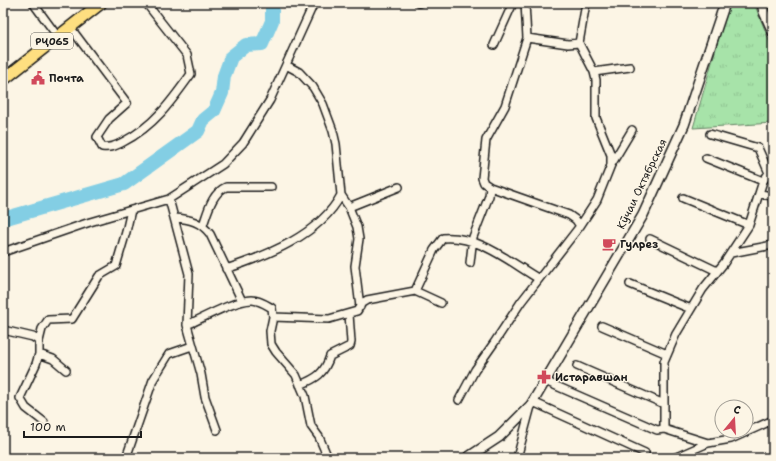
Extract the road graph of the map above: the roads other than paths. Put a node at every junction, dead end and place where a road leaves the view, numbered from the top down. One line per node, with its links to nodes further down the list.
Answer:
1 (33, 3): 12 (street)
2 (101, 3): 10 (main road, РҶ065)
3 (146, 3): 10 (street)
4 (314, 3): 16 (street)
5 (513, 3): 15 (street)
6 (525, 3): 13 (street)
7 (586, 3): 14 (street)
8 (725, 3): 65 (main road, Кӯчаи Октябрская)
9 (762, 3): 11 (main road)
10 (70, 28): 12 (main road, РҶ065)
11 (773, 32)
12 (58, 37): 19 (main road, РҶ065)
13 (527, 38): 14 (street); 27 (street)
14 (578, 43): 18 (street)
15 (494, 45)
16 (286, 65): 29 (street); 31 (street)
17 (630, 66): 18 (street)
18 (594, 72): 23 (street)
19 (3, 80)
20 (632, 130): 23 (street)
21 (710, 134): 24 (street)
22 (706, 158): 24 (street)
23 (611, 165): 38 (street)
24 (763, 181): 28 (street)
25 (271, 187): 36 (street)
26 (399, 187): 33 (street)
27 (490, 187): 38 (street); 40 (street)
28 (760, 194): 32 (street); 37 (street)
29 (341, 195): 33 (street); 45 (street)
30 (683, 198): 37 (street)
31 (169, 199): 34 (street); 35 (street)
32 (773, 202)
33 (350, 208): 52 (street)
34 (131, 210): 42 (street); 59 (street)
35 (175, 218): 36 (street); 56 (street)
36 (203, 225): 45 (street)
37 (749, 225): 43 (street)
38 (580, 226): 47 (street)
39 (650, 239): 46 (street)
40 (473, 241): 44 (street); 47 (street); 49 (street)
41 (773, 245): 43 (street)
42 (3, 252)
43 (731, 253): 46 (street)
44 (470, 263)
45 (226, 269): 50 (street)
46 (717, 271): 53 (street)
47 (539, 279): 67 (street)
48 (630, 284): 53 (street)
49 (416, 291): 51 (street); 52 (street)
50 (242, 301): 55 (street); 56 (street)
51 (441, 303)
52 (360, 308): 54 (street)
53 (691, 309): 62 (street)
54 (349, 314): 55 (street); 66 (street)
55 (273, 317): 66 (street)
56 (187, 325): 60 (street)
57 (602, 326): 62 (street)
58 (3, 330): 59 (street)
59 (39, 340): 61 (street)
60 (192, 346): 72 (street); 76 (street)
61 (39, 354): 64 (street); 71 (street)
62 (667, 354): 69 (street)
63 (577, 366): 69 (street)
64 (66, 370)
65 (545, 381): 68 (main road, Кӯчаи Октябрская); 73 (street)
66 (300, 385): 77 (street)
67 (459, 400)
68 (532, 404): 75 (street); 78 (main road, Кӯчаи Октябрская); 79 (street)
69 (664, 404): 73 (street)
70 (773, 420): 74 (street)
71 (44, 422)
72 (217, 430)
73 (664, 430): 74 (street)
74 (708, 443): 80 (street)
75 (645, 453)
76 (126, 458)
77 (328, 458)
78 (468, 458)
79 (517, 458)
80 (674, 458)

